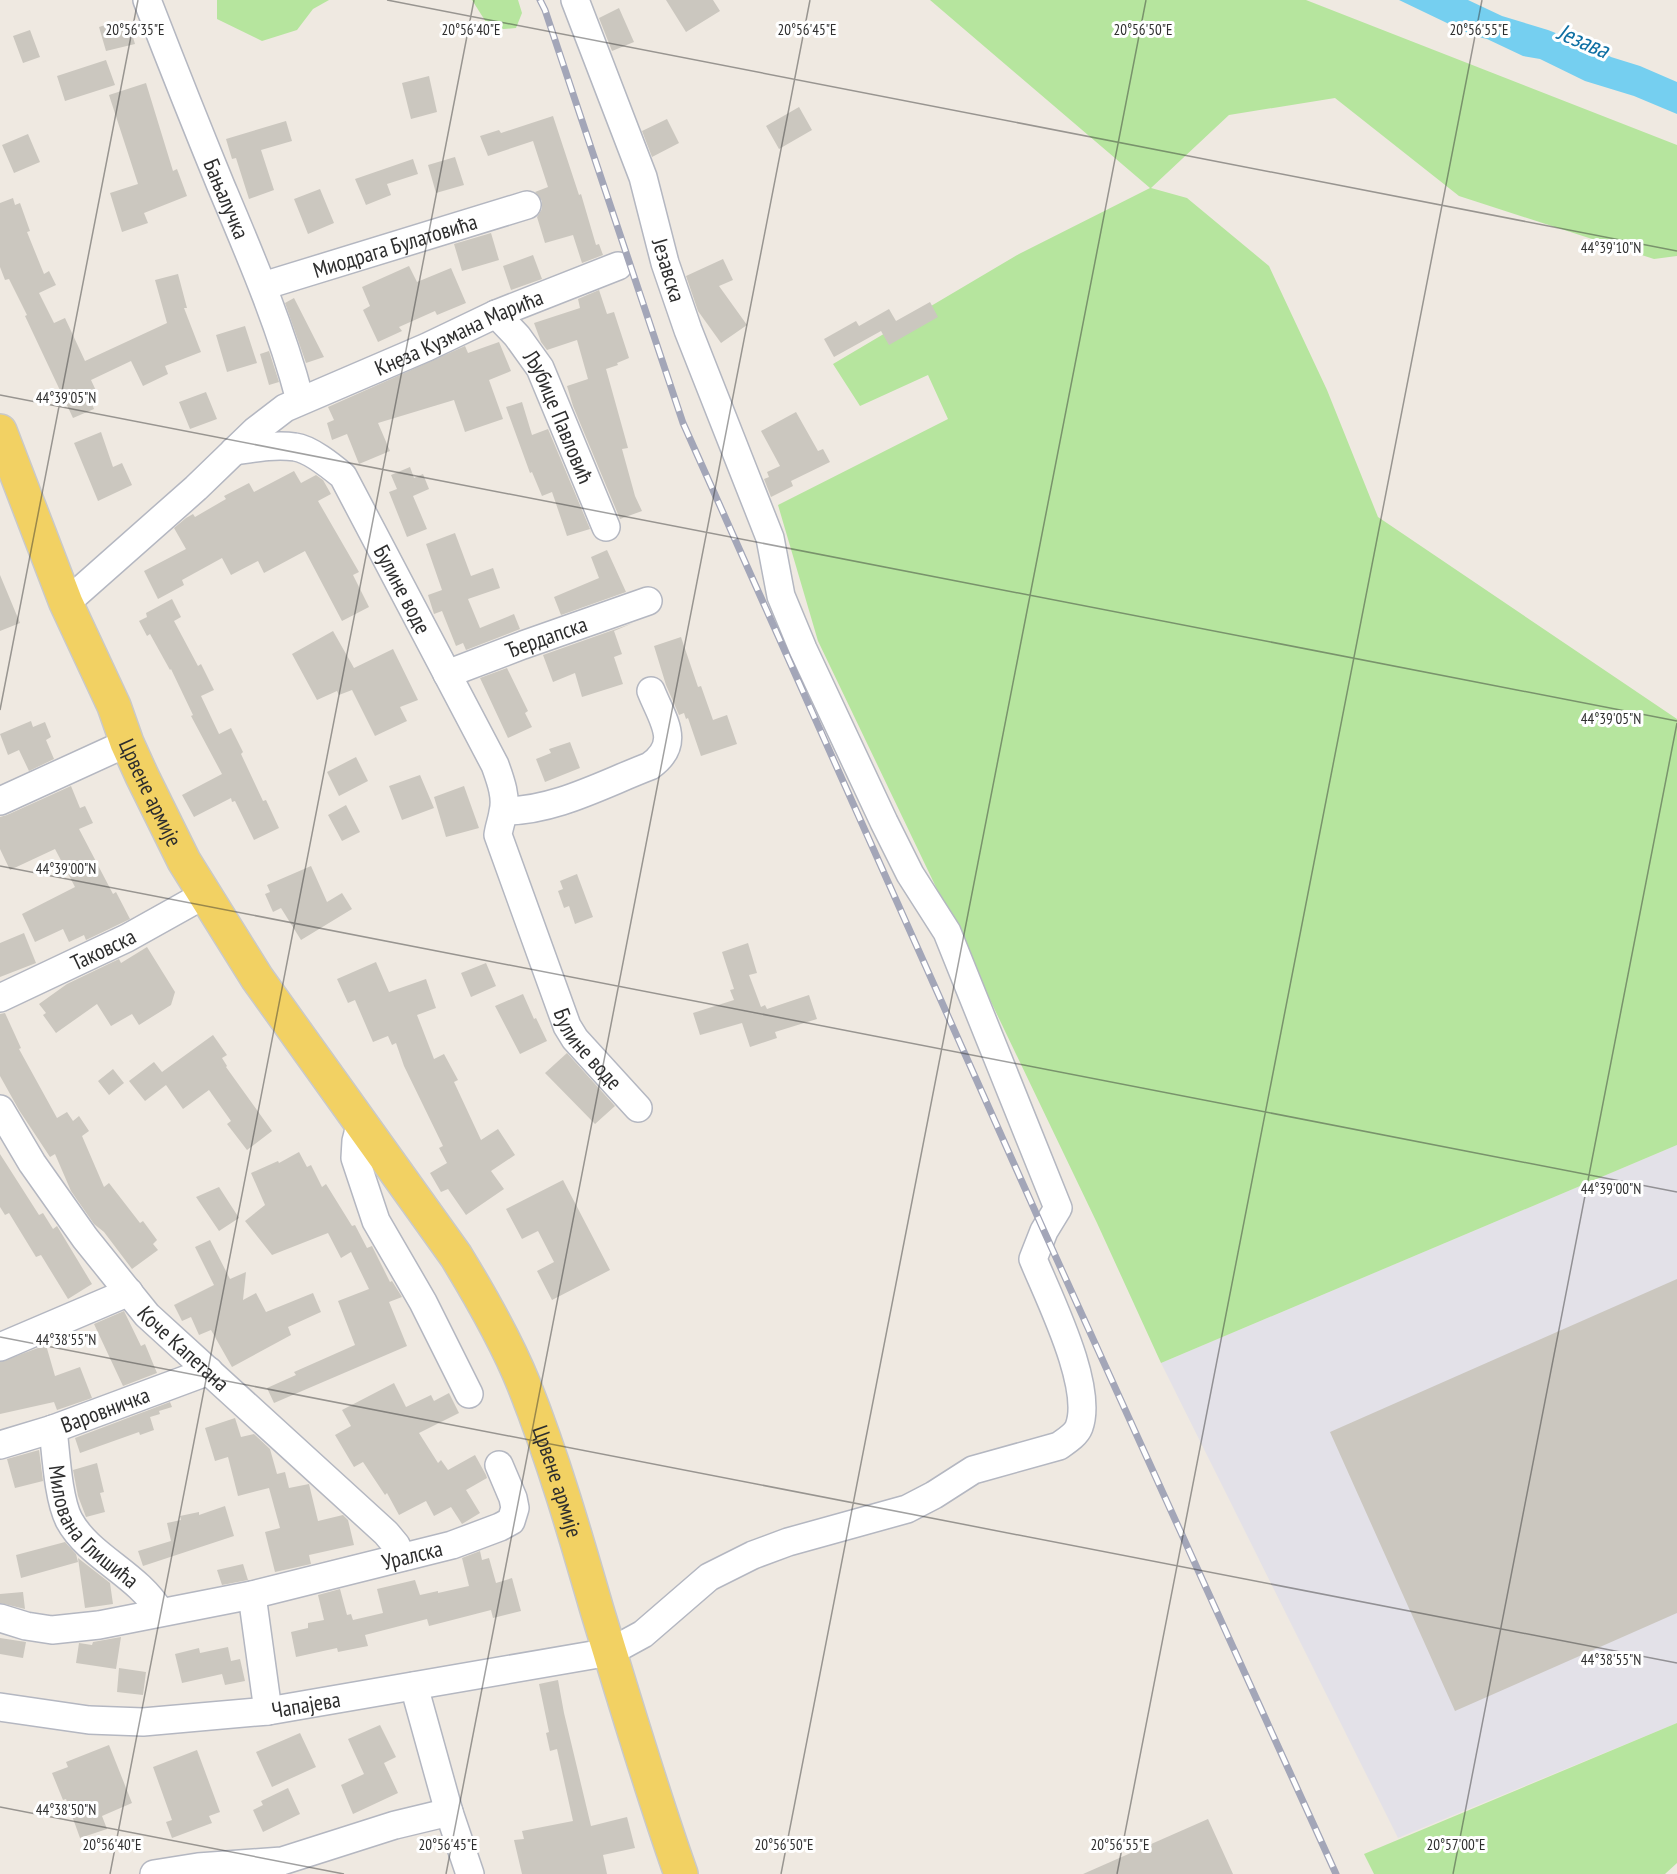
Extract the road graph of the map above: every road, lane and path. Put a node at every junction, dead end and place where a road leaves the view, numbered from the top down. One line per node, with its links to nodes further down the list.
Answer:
1 (147, 0): 5 (street, Бањалучка)
2 (575, 0): 34 (street, Језавска)
3 (527, 205): 5 (street, Миодрага Булатовића)
4 (618, 266): 6 (street, Кнеза Кузмана Марића)
5 (263, 286): 7 (street, Бањалучка)
6 (496, 314): 7 (street, Кнеза Кузмана Марића); 10 (street, Љубице Павловић)
7 (300, 400): 9 (street)
8 (0, 431): 12 (main road, Црвене армије)
9 (234, 451): 12 (street); 13 (street, Булине воде)
10 (606, 527)
11 (648, 601): 13 (street, Ђердапска)
12 (66, 603): 15 (main road, Црвене армије)
13 (447, 674): 17 (street, Булине воде)
14 (651, 691): 17 (street)
15 (127, 743): 16 (street); 18 (main road, Црвене армије)
16 (0, 801)
17 (504, 811): 20 (street, Булине воде)
18 (204, 895): 19 (street, Таковска); 22 (main road, Црвене армије)
19 (0, 998)
20 (638, 1108)
21 (0, 1109): 23 (street, Коче Капетана)
22 (361, 1122): 26 (street); 34 (main road, Црвене армије)
23 (129, 1292): 24 (street); 25 (street, Коче Капетана)
24 (0, 1347)
25 (209, 1371): 27 (street, Варовничка); 30 (street, Коче Капетана)
26 (469, 1394)
27 (53, 1429): 28 (street, Варовничка); 32 (street, Милована Глишића)
28 (0, 1445)
29 (498, 1465): 30 (street, Уралска)
30 (402, 1557): 31 (street, Уралска)
31 (252, 1595): 32 (street, Уралска); 37 (street)
32 (160, 1612): 33 (street, Уралска)
33 (0, 1618)
34 (610, 1652): 35 (street, Чапајева); 42 (main road, Црвене армије)
35 (414, 1686): 37 (street, Чапајева); 38 (street)
36 (0, 1707): 37 (street, Чапајева)
37 (268, 1711)
38 (449, 1812): 39 (street); 41 (street)
39 (274, 1868): 40 (street)
40 (154, 1874)
41 (470, 1874)
42 (681, 1874)

